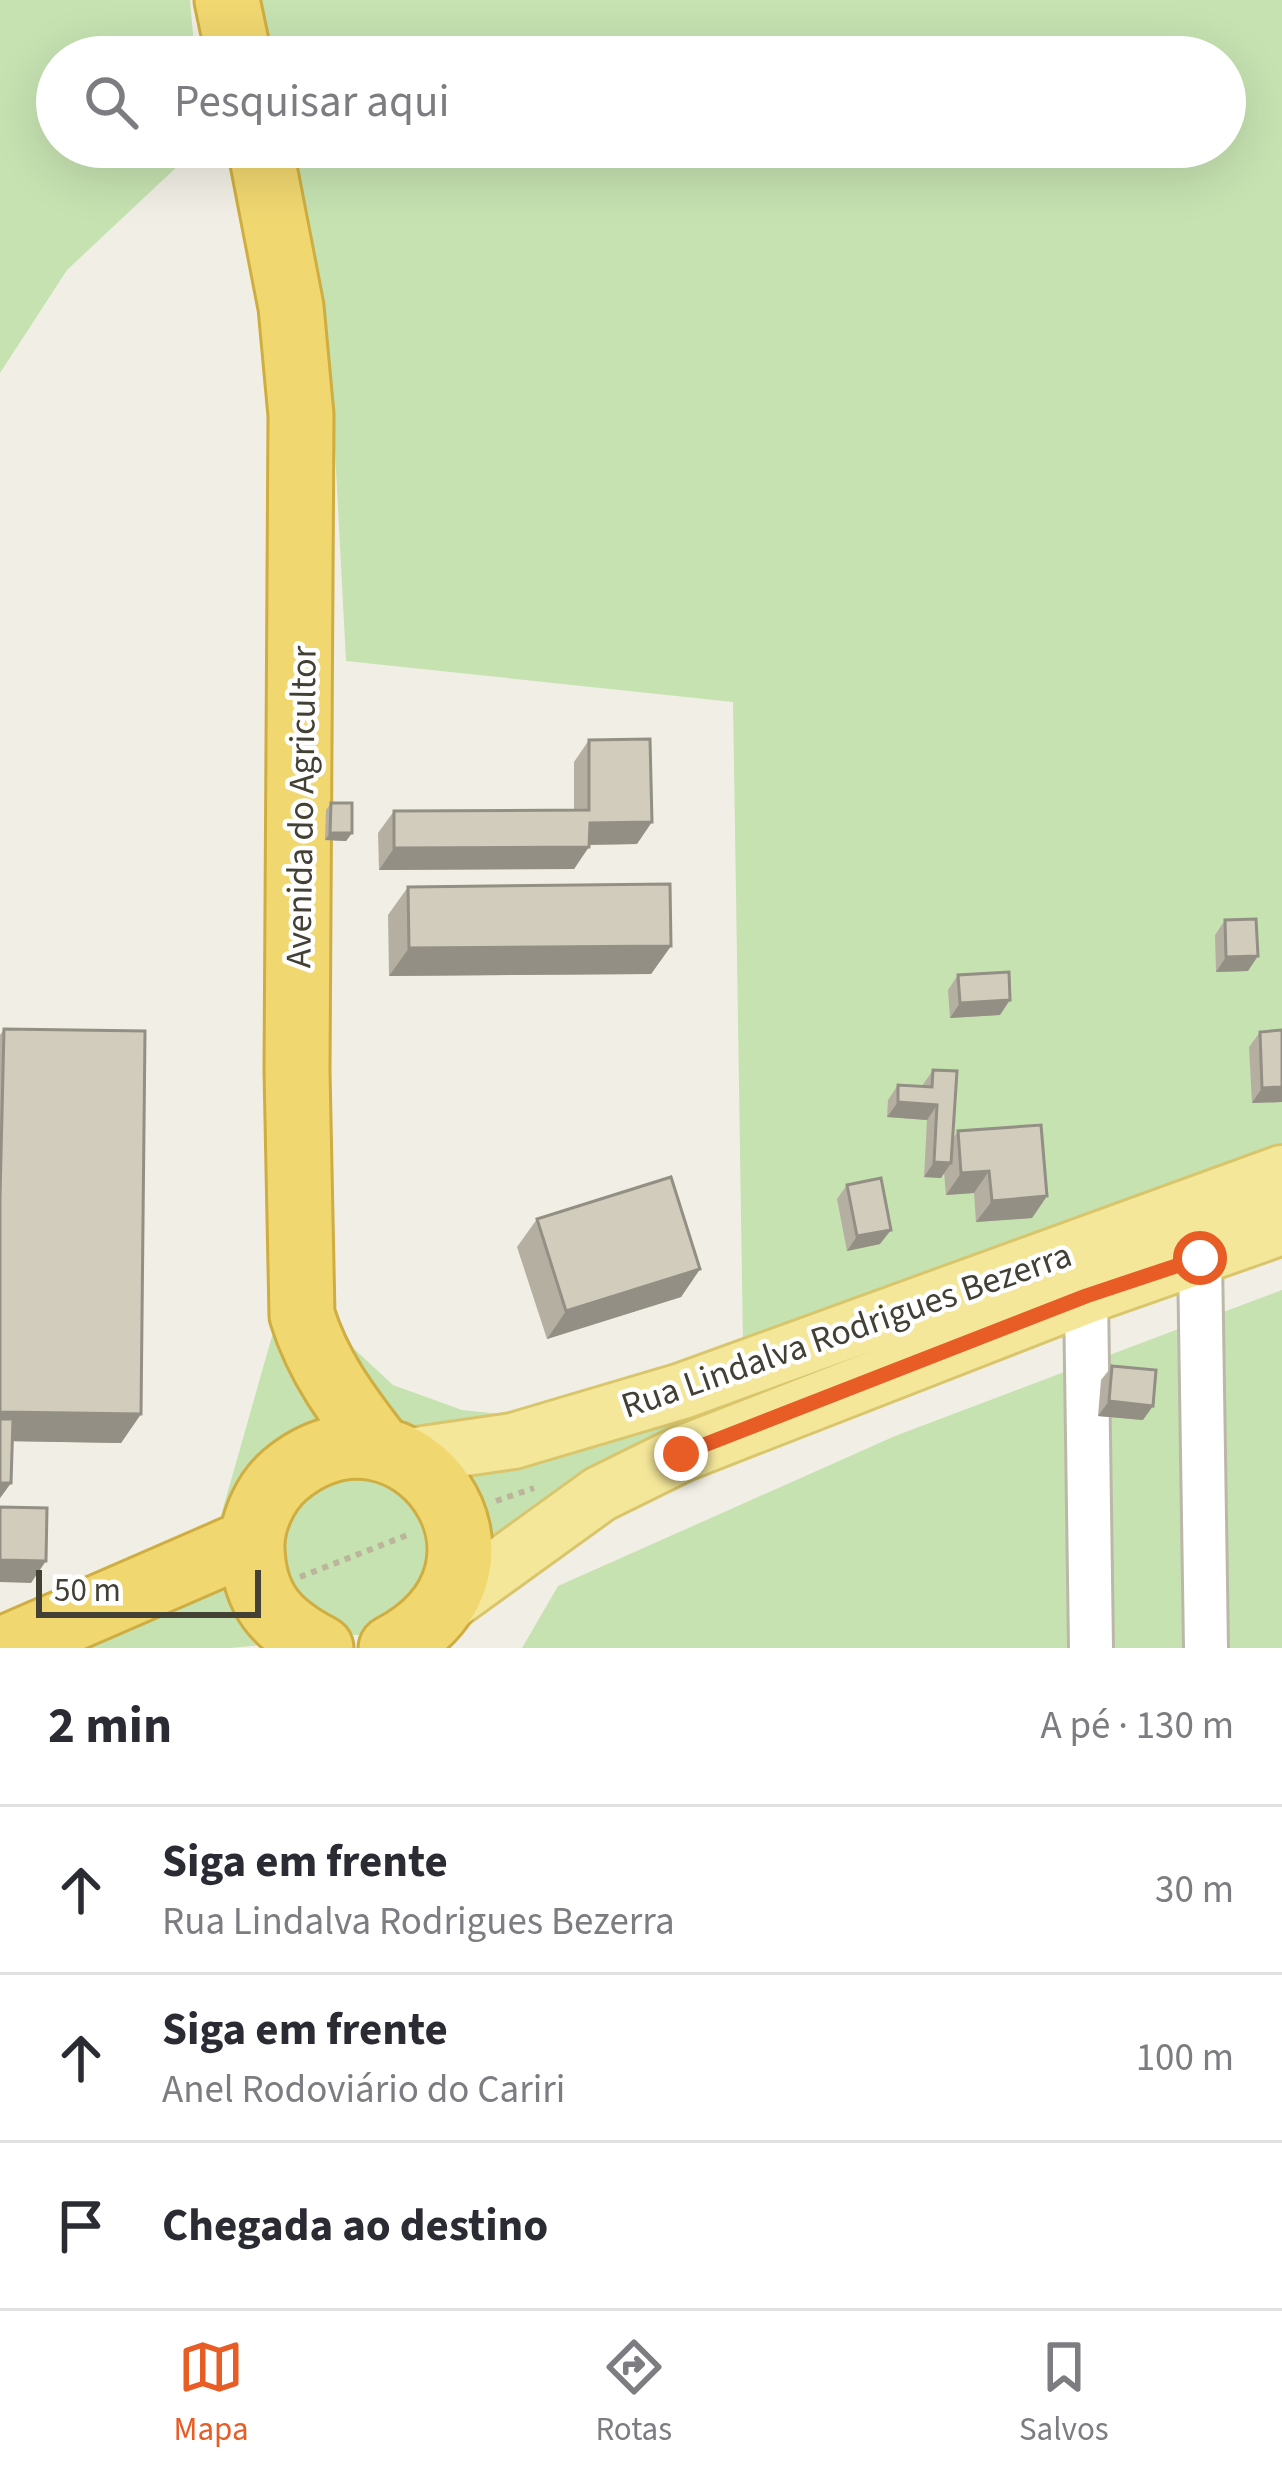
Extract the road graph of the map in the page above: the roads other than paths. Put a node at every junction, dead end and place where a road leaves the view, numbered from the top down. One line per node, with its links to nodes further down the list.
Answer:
1 (227, 0): 2 (highway)
2 (235, 36)
3 (264, 168): 8 (highway, Avenida do Agricultor)
4 (1282, 1173): 8 (main road, Rua Lindalva Rodrigues Bezerra)
5 (1282, 1227): 6 (main road, Rua Lindalva Rodrigues Bezerra)
6 (1200, 1258): 7 (main road, Rua Lindalva Rodrigues Bezerra); 15 (street)
7 (1086, 1296): 10 (main road); 14 (street, Rua Lindalva Rodrigues Bezerra)
8 (392, 1453): 9 (highway); 10 (highway, Avenida do Agricultor)
9 (251, 1541): 11 (highway); 12 (highway)
10 (445, 1606): 13 (highway)
11 (5, 1648)
12 (321, 1648)
13 (392, 1648)
14 (1090, 1648)
15 (1206, 1648)

